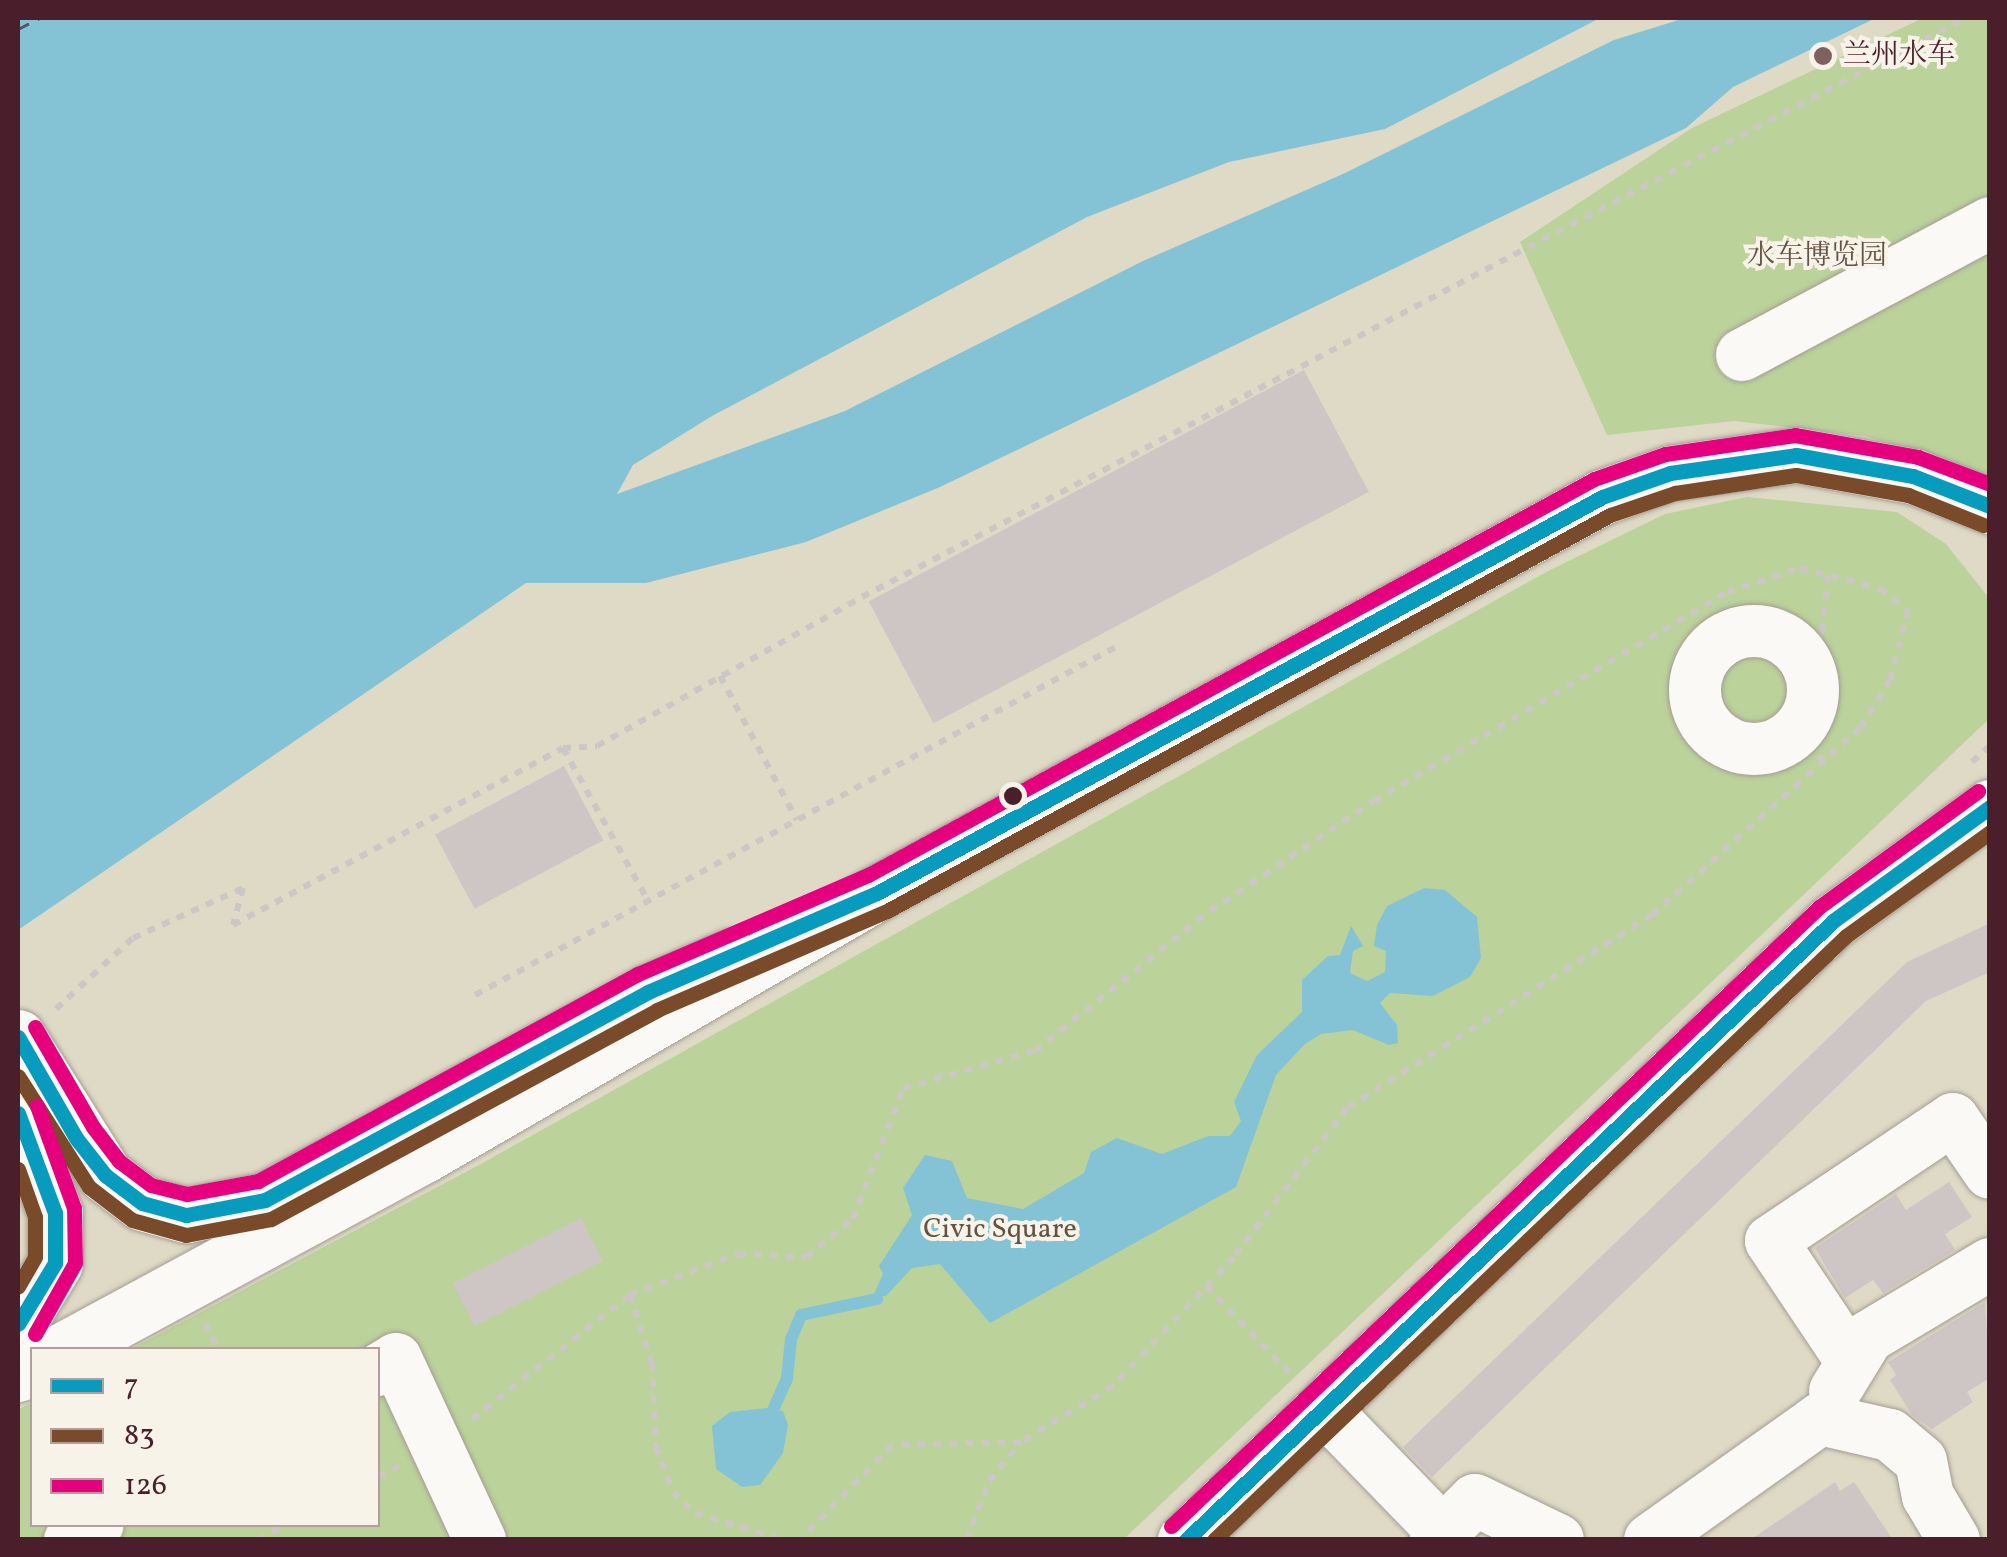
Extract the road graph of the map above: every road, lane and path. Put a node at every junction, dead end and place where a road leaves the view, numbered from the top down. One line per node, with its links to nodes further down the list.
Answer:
1 (1965, 18): 8 (path)
2 (1990, 223): 3 (street)
3 (1742, 356)
4 (1990, 506): 13 (main road)
5 (1828, 575): 7 (path); 9 (path); 21 (path)
6 (1119, 645): 12 (path)
7 (1810, 667): 9 (street); 9 (street)
8 (720, 676): 10 (path); 12 (path)
9 (1811, 746): 20 (path)
10 (563, 748): 14 (path); 16 (path)
11 (1990, 807): 28 (main road)
12 (797, 820): 14 (path)
13 (877, 893): 17 (main road); 24 (main road)
14 (648, 901): 15 (path)
15 (474, 995)
16 (31, 1027): 17 (main road)
17 (30, 1111): 23 (main road)
18 (1990, 1174): 26 (street)
19 (1990, 1264): 26 (street)
20 (1206, 1286): 28 (path); 30 (path)
21 (630, 1295): 31 (path); 38 (path)
22 (199, 1313): 25 (path)
23 (18, 1324)
24 (69, 1347)
25 (218, 1347)
26 (1850, 1359): 29 (street)
27 (380, 1369): 31 (street)
28 (1323, 1408): 34 (street); 41 (main road)
29 (1820, 1419): 43 (street); 44 (street)
30 (1021, 1442): 39 (path); 40 (path)
31 (441, 1444): 37 (street)
32 (93, 1527): 35 (street)
33 (282, 1527): 36 (path)
34 (1439, 1536): 42 (street)
35 (70, 1540)
36 (258, 1540)
37 (480, 1540)
38 (784, 1540)
39 (800, 1540)
40 (966, 1540)
41 (1185, 1540)
42 (1558, 1540)
43 (1650, 1540)
44 (1954, 1540)

